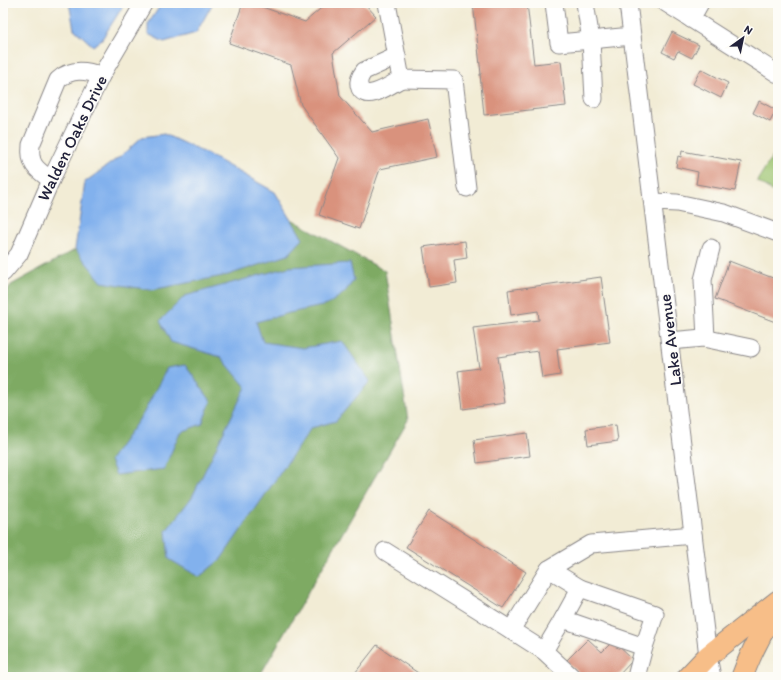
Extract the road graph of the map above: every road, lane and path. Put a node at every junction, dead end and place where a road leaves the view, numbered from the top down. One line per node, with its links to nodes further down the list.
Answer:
1 (144, 3): 13 (street, Walden Oaks Drive)
2 (387, 3): 11 (street)
3 (554, 3): 10 (street)
4 (585, 3): 10 (street)
5 (628, 3): 9 (street, Lake Avenue)
6 (666, 3): 8 (street)
7 (700, 3): 8 (street)
8 (690, 19): 12 (street)
9 (632, 36): 10 (street); 18 (street, Lake Avenue)
10 (591, 40): 15 (street)
11 (397, 56): 14 (street); 14 (street)
12 (778, 74)
13 (101, 76): 16 (street, Walden Oaks Drive); 16 (street)
14 (401, 79): 17 (street)
15 (594, 99)
16 (51, 180): 21 (street, Walden Oaks Drive)
17 (466, 188)
18 (653, 202): 19 (street); 23 (street, Lake Avenue)
19 (778, 233)
20 (711, 248): 22 (street)
21 (3, 274)
22 (706, 338): 23 (street); 24 (street)
23 (670, 341): 25 (street, Lake Avenue)
24 (751, 348)
25 (693, 535): 27 (street); 35 (street, Lake Avenue)
26 (385, 551): 32 (street)
27 (549, 569): 28 (street); 32 (street)
28 (580, 588): 31 (street); 33 (street)
29 (778, 601): 35 (main road)
30 (778, 608): 40 (main road)
31 (563, 619): 33 (street); 34 (street)
32 (511, 630): 34 (street)
33 (644, 647): 37 (street)
34 (544, 651): 36 (street)
35 (708, 656): 38 (main road); 39 (street, Lake Avenue)
36 (572, 677)
37 (636, 677)
38 (688, 677)
39 (712, 677)
40 (742, 677)

